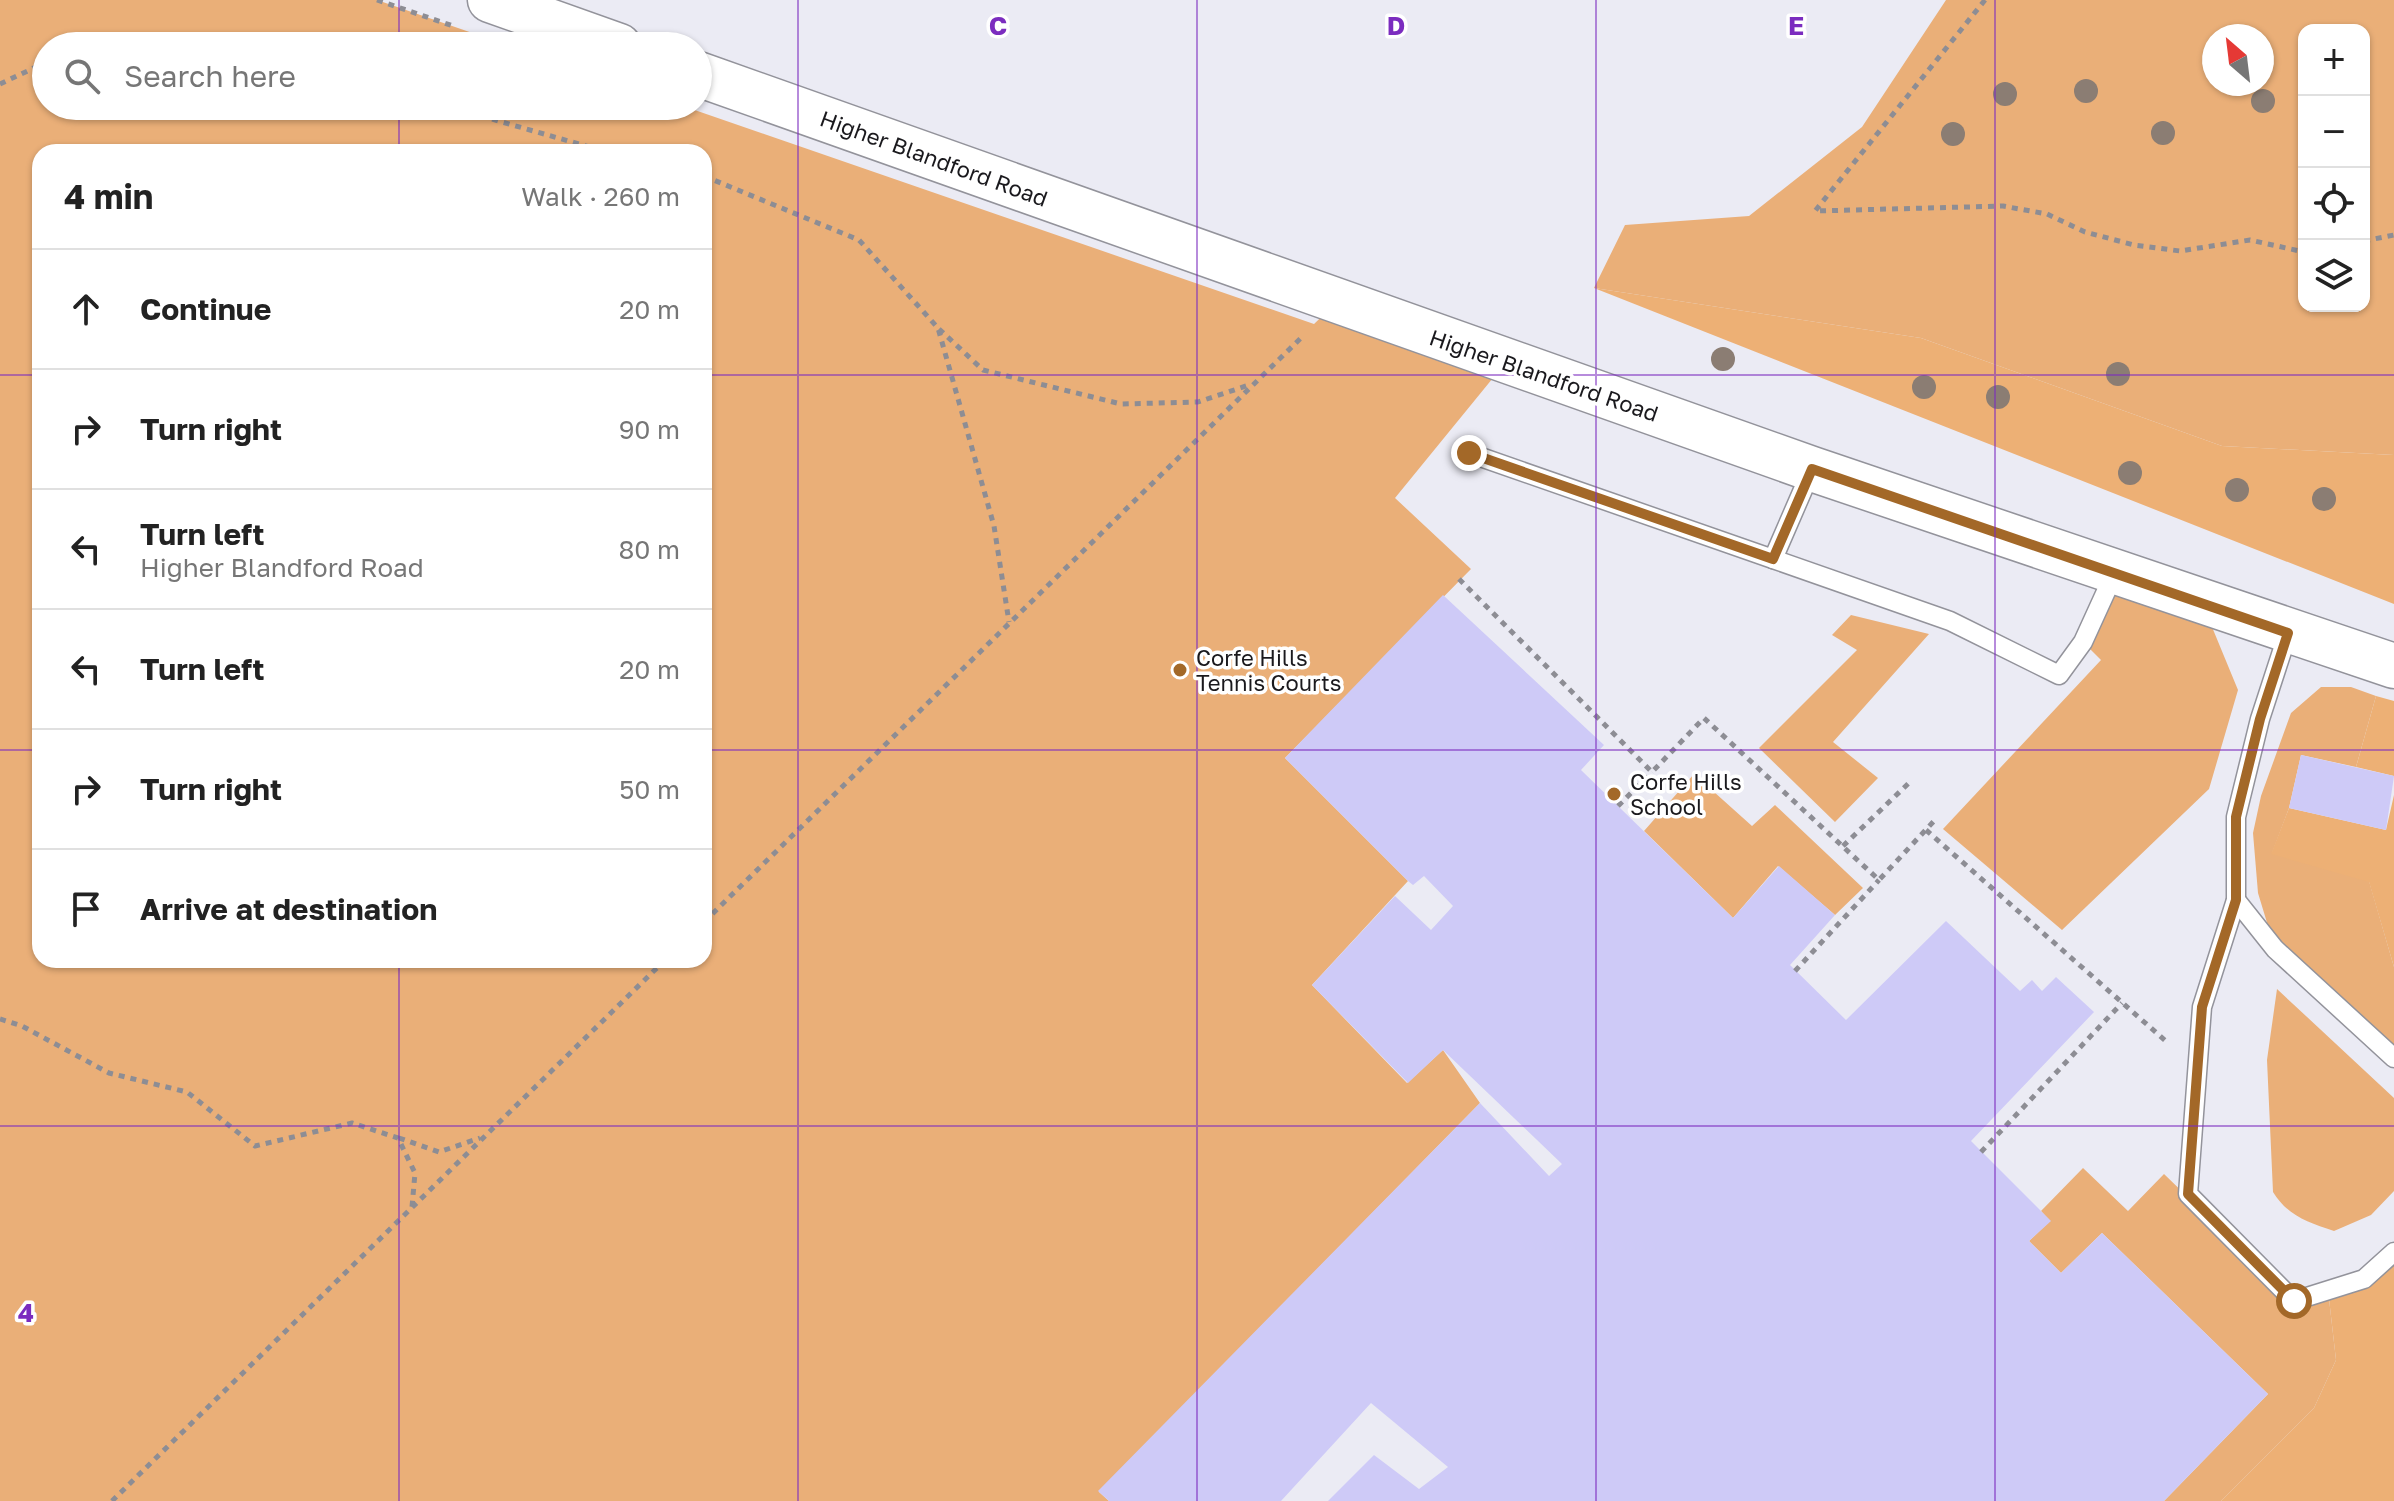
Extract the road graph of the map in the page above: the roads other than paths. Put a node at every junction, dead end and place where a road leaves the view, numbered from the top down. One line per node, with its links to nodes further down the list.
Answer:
1 (478, 15): 2 (main road)
2 (555, 32)
3 (712, 79): 5 (main road, Higher Blandford Road)
4 (1469, 453): 6 (lane)
5 (1812, 469): 6 (lane); 7 (main road, Higher Blandford Road)
6 (1773, 559): 7 (lane)
7 (2114, 574): 8 (main road, Higher Blandford Road)
8 (2288, 633): 9 (main road, Higher Blandford Road); 10 (lane)
9 (2394, 666)
10 (2236, 900): 11 (lane); 12 (lane)
11 (2394, 1058)
12 (2394, 1252)

